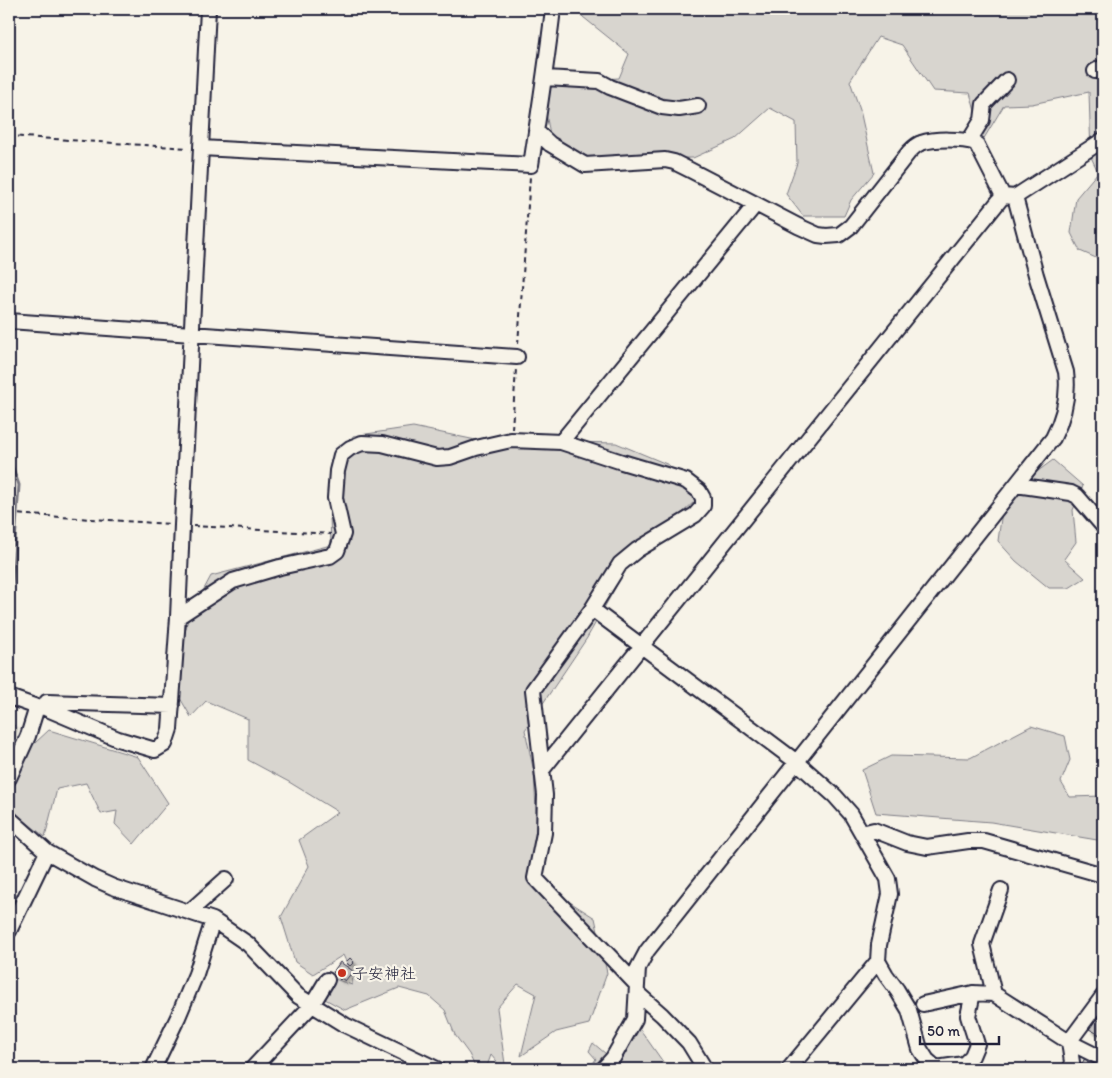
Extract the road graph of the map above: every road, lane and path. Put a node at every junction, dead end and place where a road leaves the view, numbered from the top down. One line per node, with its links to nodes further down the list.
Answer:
1 (208, 9): 10 (street)
2 (554, 9): 3 (street)
3 (545, 78): 5 (street); 6 (street)
4 (1007, 80): 9 (street)
5 (698, 106)
6 (536, 131): 11 (street); 13 (street)
7 (9, 136): 10 (path)
8 (1103, 140): 12 (street)
9 (969, 141): 12 (street); 13 (street)
10 (201, 148): 11 (street); 15 (street)
11 (531, 165): 16 (path)
12 (1009, 197): 19 (street); 26 (street)
13 (756, 204): 18 (street)
14 (9, 322): 15 (street)
15 (191, 334): 16 (street); 21 (street)
16 (517, 357): 17 (path)
17 (511, 440): 18 (street); 23 (street)
18 (562, 442): 24 (street)
19 (1016, 485): 22 (street); 30 (street)
20 (9, 502): 21 (path)
21 (182, 525): 23 (path); 25 (street)
22 (1103, 526)
23 (343, 534): 25 (street)
24 (592, 609): 26 (street); 31 (street)
25 (178, 617): 28 (street)
26 (642, 646): 30 (street); 31 (street)
27 (9, 697): 29 (street)
28 (172, 706): 29 (street); 29 (street)
29 (41, 707): 32 (street)
30 (798, 762): 34 (street); 44 (street)
31 (542, 770): 44 (street)
32 (9, 778)
33 (9, 818): 35 (street)
34 (862, 833): 36 (street); 42 (street)
35 (47, 852): 39 (street); 41 (street)
36 (1103, 875)
37 (226, 878): 39 (street)
38 (1001, 890): 46 (street)
39 (189, 912): 40 (street)
40 (213, 920): 49 (street); 54 (street)
41 (9, 931)
42 (878, 960): 53 (street); 59 (street)
43 (327, 980): 49 (street)
44 (637, 989): 57 (street); 58 (street)
45 (973, 993): 46 (street); 48 (street); 53 (street)
46 (994, 994): 50 (street)
47 (1103, 996): 50 (street)
48 (923, 1004)
49 (312, 1005): 52 (street); 55 (street)
50 (1069, 1042): 51 (street); 60 (street)
51 (1103, 1059)
52 (413, 1064): 56 (street)
53 (936, 1068)
54 (153, 1069)
55 (252, 1069)
56 (437, 1069)
57 (603, 1069)
58 (705, 1069)
59 (790, 1069)
60 (1073, 1069)

